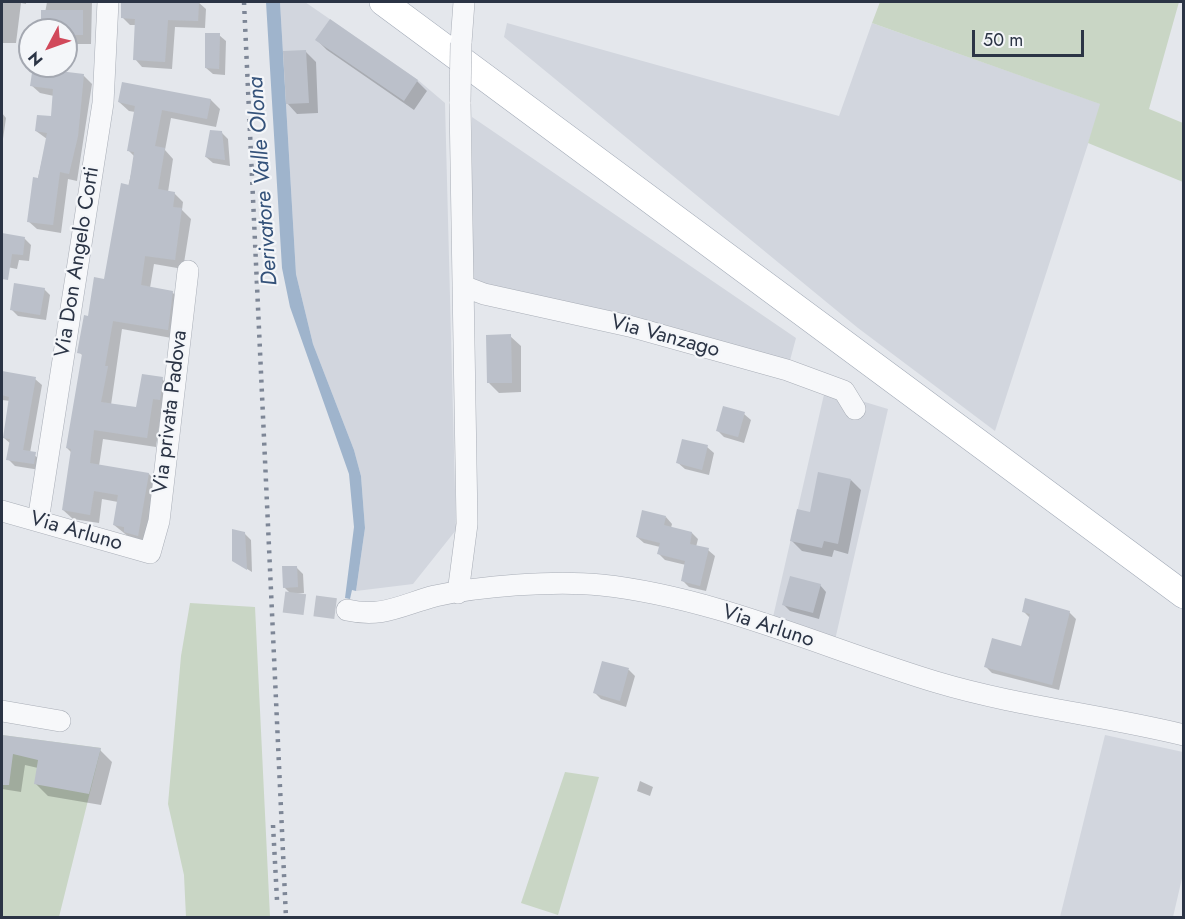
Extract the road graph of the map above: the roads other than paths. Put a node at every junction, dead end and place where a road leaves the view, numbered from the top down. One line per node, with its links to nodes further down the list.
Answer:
1 (108, 2): 8 (street, Via Don Angelo Corti)
2 (383, 2): 11 (main road)
3 (464, 2): 5 (street, bridge)
4 (188, 271): 9 (street, Via privata Padova)
5 (463, 286): 6 (street, Via Vanzago); 10 (street)
6 (855, 409)
7 (2, 511): 8 (street, Via Arluno)
8 (38, 521): 9 (street, Via Arluno)
9 (150, 553)
10 (458, 593): 12 (street, Via Arluno); 15 (street, Via Arluno)
11 (1184, 595)
12 (347, 610)
13 (2, 711): 14 (street)
14 (60, 721)
15 (1178, 732)

